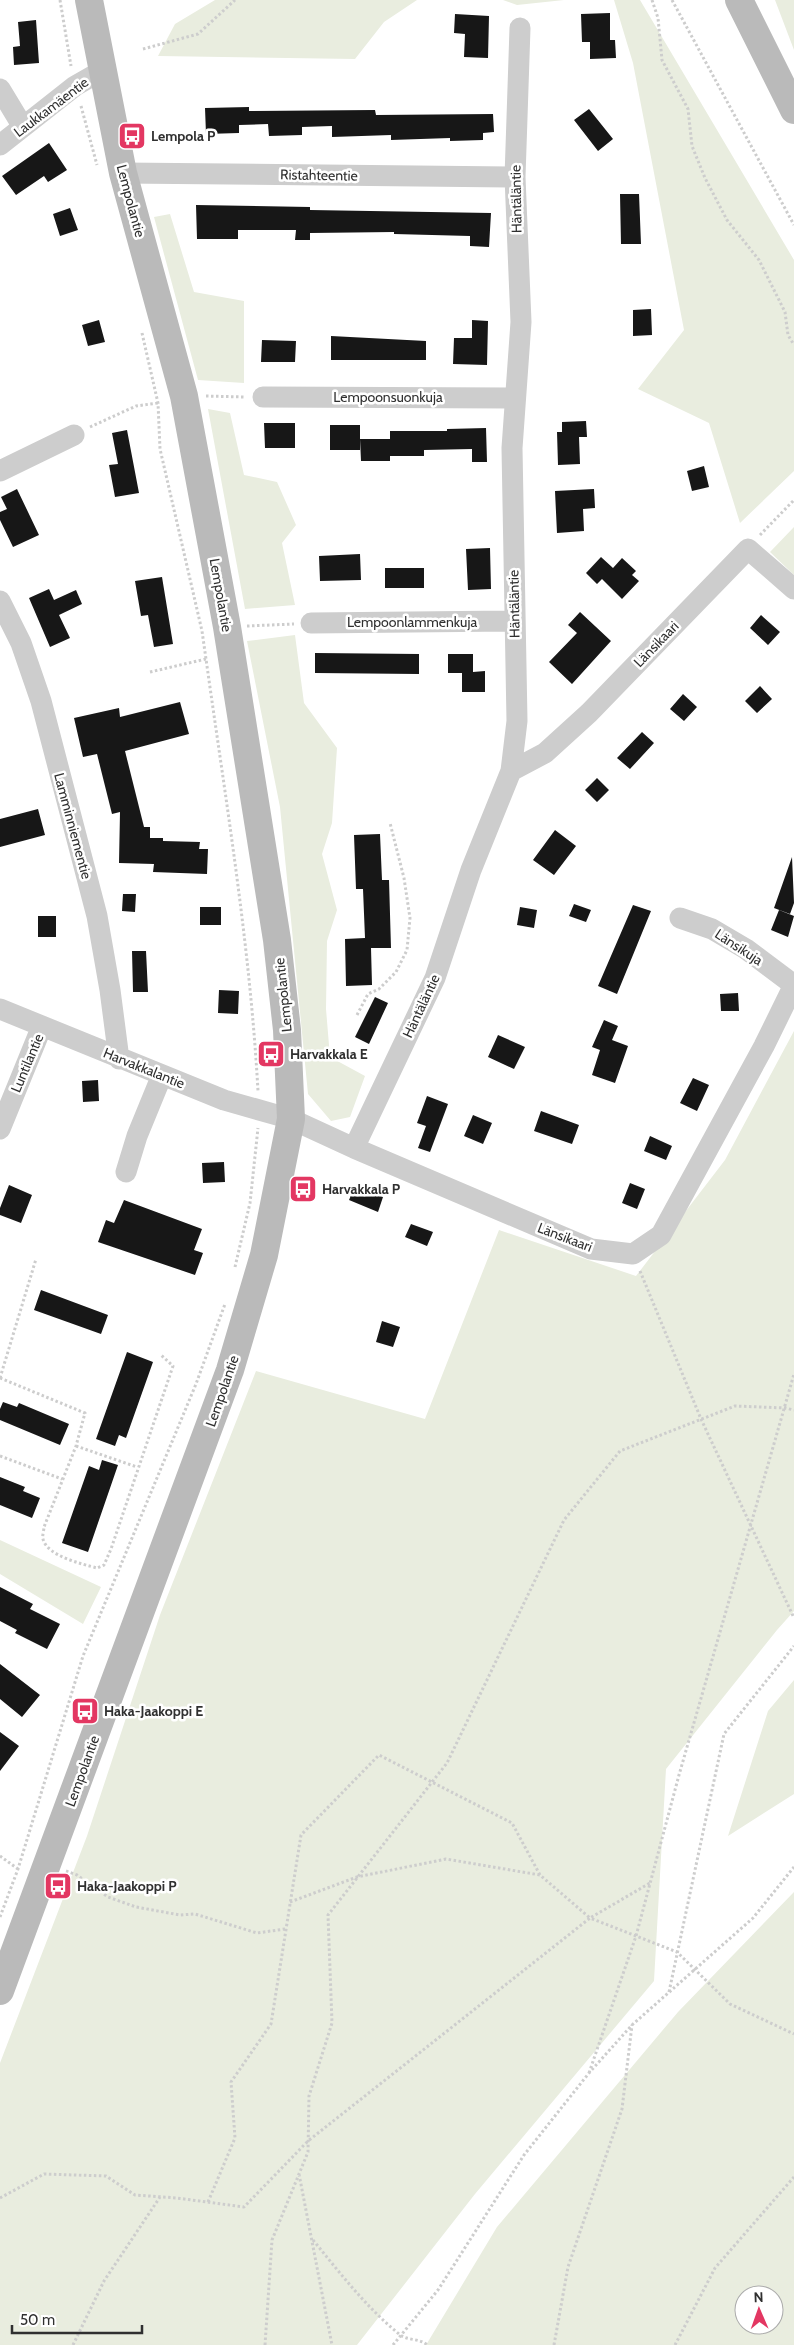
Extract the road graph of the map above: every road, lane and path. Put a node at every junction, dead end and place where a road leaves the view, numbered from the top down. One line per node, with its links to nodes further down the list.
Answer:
1 (60, 0): 10 (path)
2 (89, 0): 9 (street, Lempolantie)
3 (235, 0): 8 (path)
4 (652, 0): 19 (path)
5 (672, 0): 17 (path)
6 (739, 0): 12 (street)
7 (520, 28): 16 (street, Häntäläntie)
8 (143, 49)
9 (102, 70): 10 (street, Laukkamäentie); 15 (street, Lempolantie)
10 (75, 86): 13 (street, Laukkamäentie); 15 (path)
11 (0, 89): 13 (street)
12 (794, 110)
13 (23, 128): 14 (street, Laukkamäentie)
14 (0, 145)
15 (111, 172): 16 (street, Ristahteentie); 20 (street, Lempolantie)
16 (515, 177): 22 (street, Häntäläntie)
17 (794, 225)
18 (141, 329): 23 (path)
19 (794, 345)
20 (184, 396): 21 (path); 23 (path); 32 (street, Lempolantie)
21 (263, 397): 22 (street, Lempoonsuonkuja)
22 (514, 398): 30 (street, Häntäläntie)
23 (158, 403): 24 (path); 32 (path)
24 (74, 435): 25 (street)
25 (0, 471)
26 (794, 500): 27 (path)
27 (748, 549): 28 (street); 35 (street, Länsikaari)
28 (794, 589)
29 (0, 601): 42 (street, Lamminniementie)
30 (514, 621): 31 (street, Lempoonlammenkuja); 35 (street, Häntäläntie)
31 (311, 623): 32 (path)
32 (215, 629): 33 (path); 45 (street, Lempolantie)
33 (206, 658): 34 (path); 44 (path)
34 (150, 672)
35 (511, 771): 47 (street, Häntäläntie)
36 (390, 823): 40 (path)
37 (680, 918): 38 (street, Länsikuja)
38 (794, 985): 49 (street)
39 (0, 1009): 41 (street, Harvakkalantie)
40 (357, 1015)
41 (42, 1026): 42 (street, Harvakkalantie); 46 (street, Luntilantie)
42 (119, 1059): 43 (street, Harvakkalantie)
43 (162, 1076): 44 (street, Harvakkalantie); 48 (street)
44 (259, 1110): 45 (street, Harvakkalantie); 51 (path)
45 (291, 1119): 47 (street, Länsikaari); 68 (street, Lempolantie)
46 (0, 1129)
47 (354, 1148): 49 (street, Länsikaari)
48 (126, 1172)
49 (633, 1254): 58 (path)
50 (36, 1260): 55 (path)
51 (234, 1275)
52 (225, 1302): 70 (path)
53 (161, 1355): 61 (path)
54 (794, 1374): 56 (path)
55 (0, 1378): 59 (path)
56 (784, 1408): 57 (path); 58 (path); 63 (path)
57 (794, 1410)
58 (701, 1419): 63 (path); 66 (path)
59 (76, 1446): 61 (path); 62 (path)
60 (0, 1456): 62 (path)
61 (137, 1467): 62 (path)
62 (62, 1479)
63 (751, 1524): 64 (path); 73 (path)
64 (794, 1618)
65 (794, 1646): 79 (path)
66 (432, 1782): 71 (path); 72 (path); 74 (path)
67 (0, 1856): 70 (path)
68 (47, 1865): 77 (path); 81 (street, Lempolantie)
69 (794, 1867): 80 (path)
70 (18, 1868): 75 (path)
71 (540, 1875): 72 (path); 76 (path)
72 (357, 1877): 74 (path); 86 (path)
73 (650, 1883): 76 (path); 78 (path)
74 (289, 1902): 77 (path)
75 (0, 1917)
76 (590, 1918): 78 (path); 86 (path)
77 (285, 1929): 91 (path)
78 (636, 1936): 79 (path); 85 (path)
79 (677, 1952): 80 (path); 82 (path)
80 (694, 1969): 82 (path); 84 (path)
81 (0, 1991)
82 (669, 1992): 83 (path)
83 (632, 2025): 85 (path); 99 (path)
84 (794, 2034)
85 (589, 2073): 93 (path)
86 (308, 2141): 87 (path); 91 (path)
87 (299, 2174): 92 (path); 95 (path)
88 (794, 2177): 100 (path)
89 (160, 2197): 90 (path); 91 (path); 94 (path)
90 (0, 2198)
91 (208, 2202)
92 (311, 2238): 93 (path); 96 (path)
93 (401, 2336): 97 (path); 98 (path)
94 (72, 2345)
95 (265, 2345)
96 (332, 2345)
97 (394, 2345)
98 (427, 2345)
99 (554, 2345)
100 (675, 2345)

